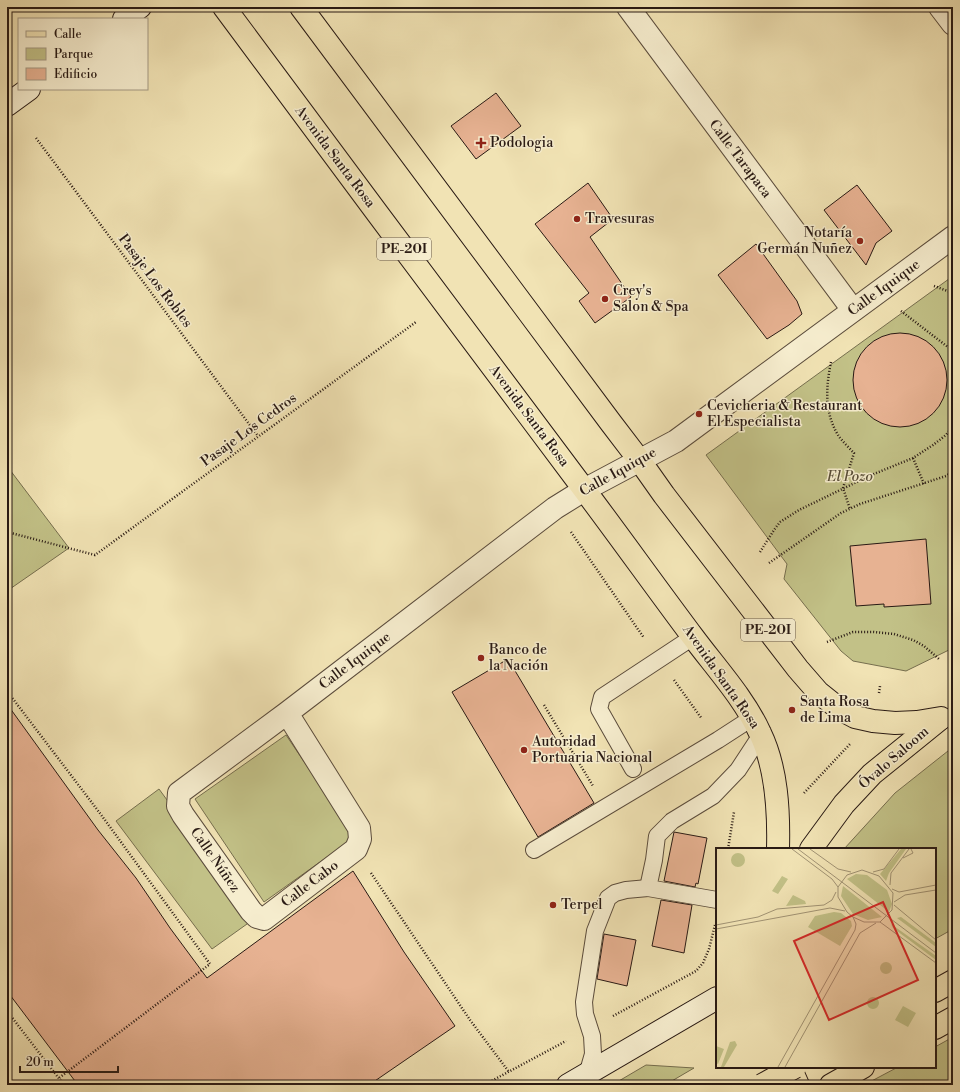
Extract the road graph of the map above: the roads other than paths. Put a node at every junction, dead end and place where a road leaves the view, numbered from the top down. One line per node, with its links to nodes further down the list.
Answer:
1 (140, 7): 6 (street)
2 (224, 7): 13 (main road, Avenida Santa Rosa / PE-20I)
3 (302, 7): 12 (main road, PE-20I)
4 (628, 7): 11 (street, Calle Tarapaca)
5 (940, 7): 7 (street)
6 (125, 18)
7 (953, 24)
8 (28, 90): 9 (street)
9 (7, 105)
10 (953, 237): 11 (street, Calle Iquique)
11 (853, 310): 12 (street, Calle Iquique)
12 (640, 461): 13 (street, Calle Iquique); 16 (main road, PE-20I)
13 (584, 490): 14 (main road, Avenida Santa Rosa / PE-20I); 15 (street, Calle Iquique)
14 (693, 638): 17 (main road, Avenida Santa Rosa / PE-20I); 18 (lane)
15 (287, 713): 19 (street, Calle Iquique); 25 (street, Calle Cabo)
16 (947, 715): 21 (main road, Óvalo Saloom / PE-20I)
17 (756, 726): 20 (main road, Avenida Santa Rosa / PE-20I); 22 (lane); 23 (lane)
18 (633, 769)
19 (179, 793): 25 (street, Calle Núñez)
20 (778, 848)
21 (812, 848)
22 (534, 850)
23 (648, 888): 24 (lane); 34 (lane)
24 (716, 900)
25 (264, 919)
26 (953, 981): 27 (main road)
27 (936, 990)
28 (716, 999): 34 (street)
29 (953, 1018): 30 (main road)
30 (936, 1027)
31 (790, 1068): 37 (main road)
32 (793, 1068): 36 (main road, bridge)
33 (862, 1068): 38 (main road)
34 (587, 1074): 35 (street)
35 (568, 1085)
36 (762, 1085)
37 (798, 1085)
38 (831, 1085)

